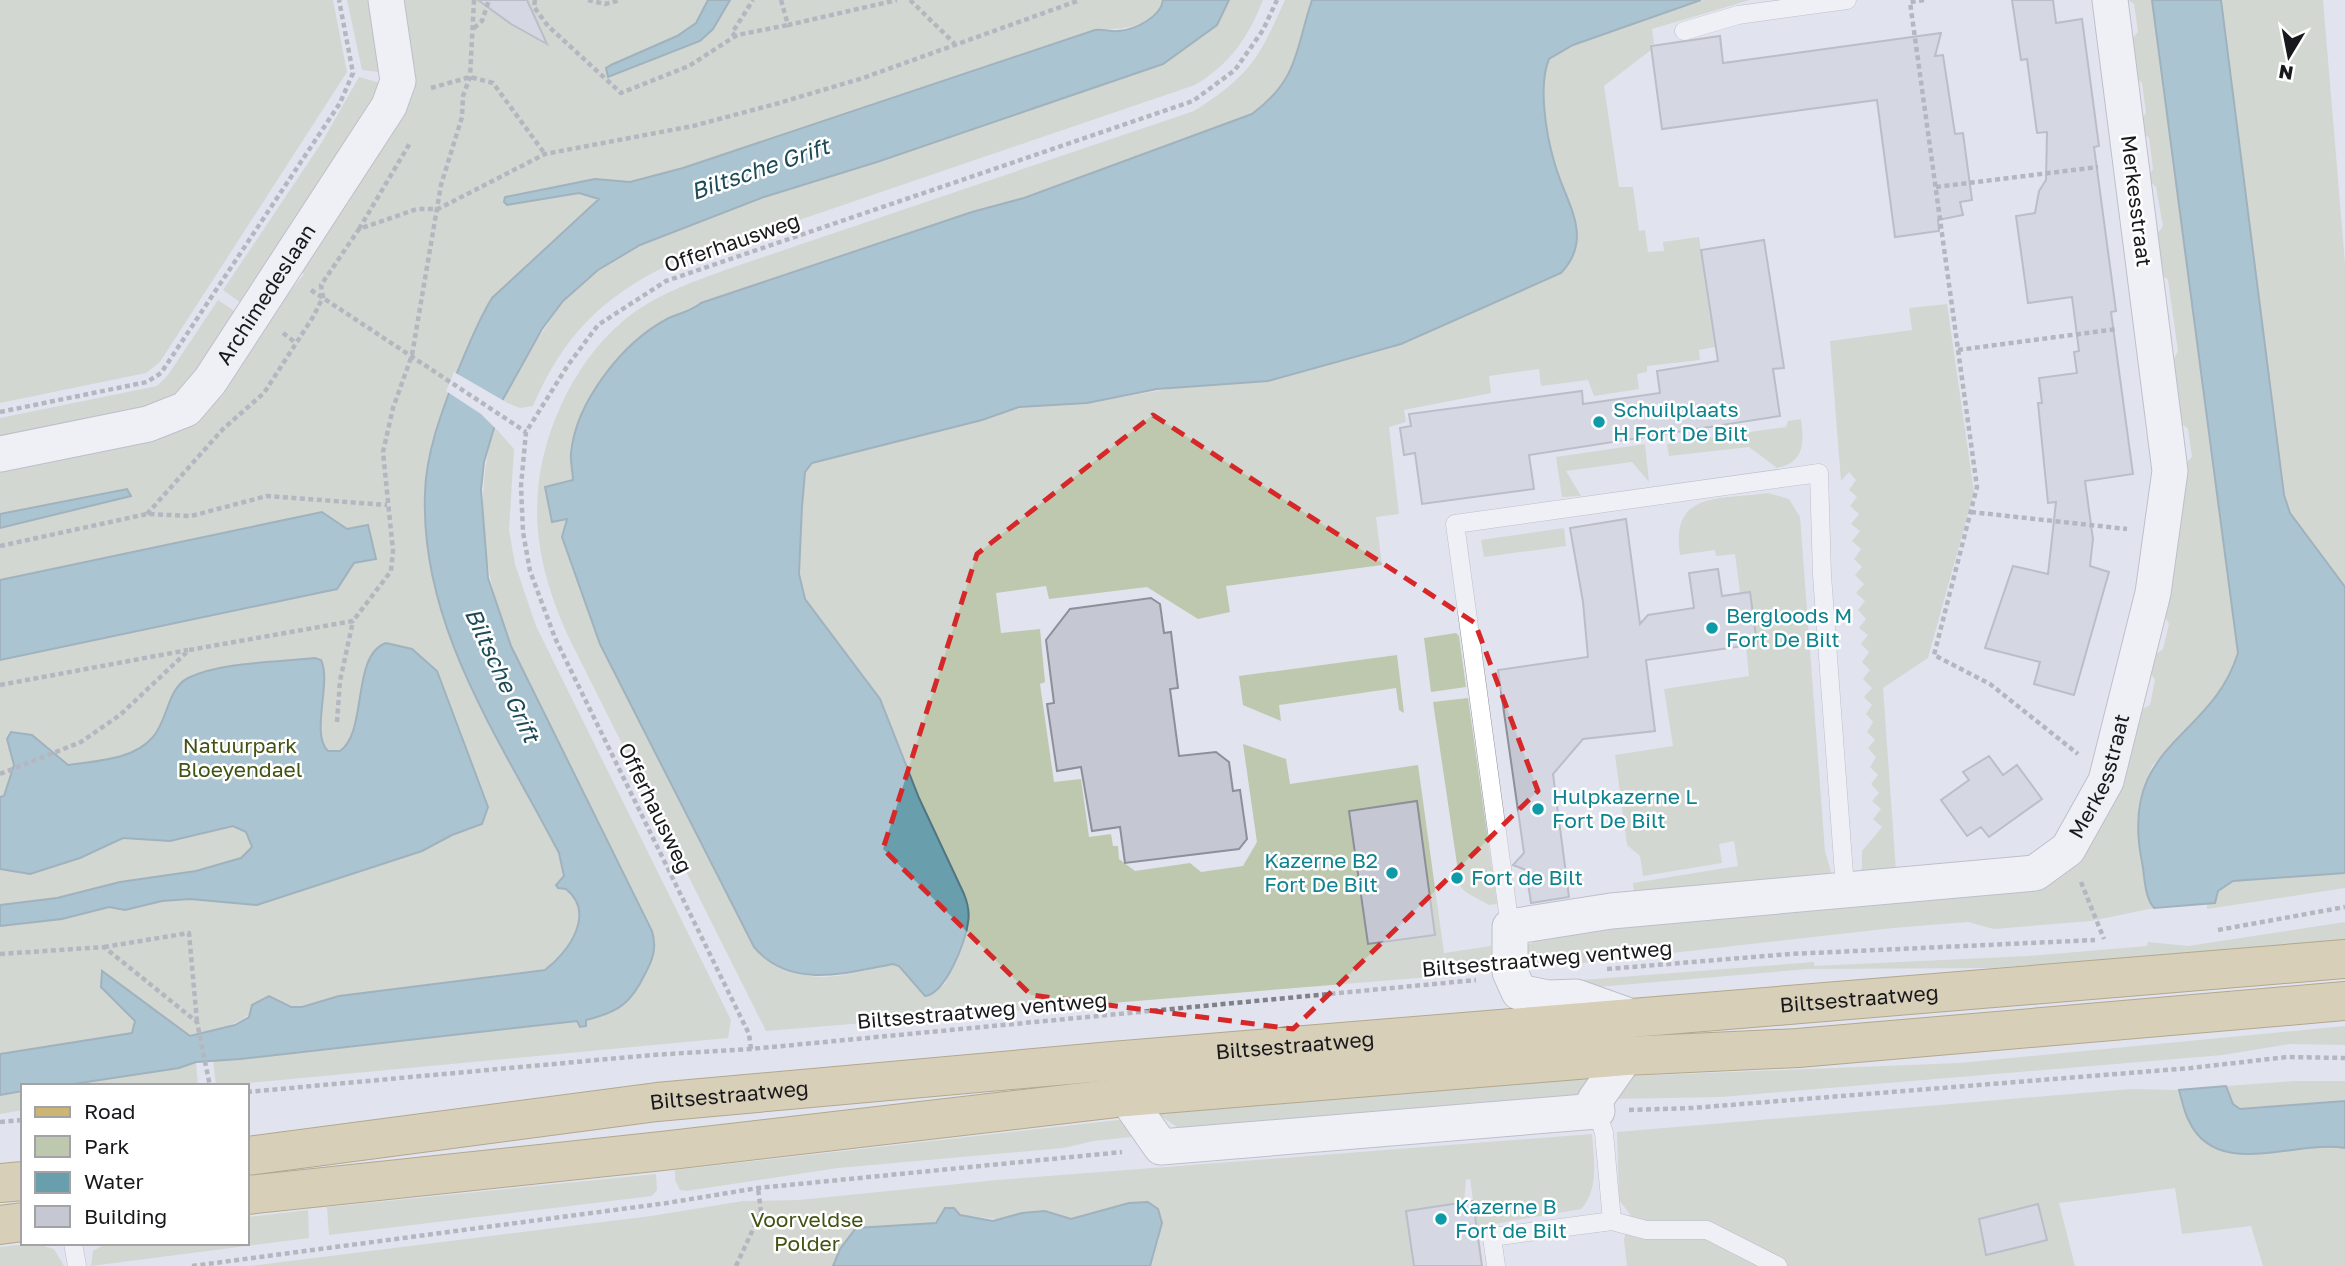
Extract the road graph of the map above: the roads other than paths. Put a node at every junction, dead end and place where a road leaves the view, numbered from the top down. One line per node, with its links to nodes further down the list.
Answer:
1 (386, 0): 5 (street, Archimedeslaan)
2 (1847, 0): 4 (lane)
3 (2110, 0): 6 (street, Merkesstraat)
4 (1684, 31)
5 (0, 454)
6 (1845, 888): 7 (street, Merkesstraat); 7 (lane)
7 (1510, 927): 10 (street)
8 (2345, 959): 10 (main road, Biltsestraatweg)
9 (2345, 1002): 11 (main road, Biltsestraatweg)
10 (1632, 1017): 14 (main road, Biltsestraatweg)
11 (1626, 1056): 12 (main road, Biltsestraatweg); 13 (street)
12 (1126, 1097): 13 (street); 17 (main road, Biltsestraatweg)
13 (1597, 1111): 18 (lane)
14 (248, 1156)
15 (21, 1181): 16 (main road)
16 (0, 1184)
17 (248, 1195)
18 (1612, 1221): 23 (lane); 24 (lane)
19 (21, 1222): 20 (main road)
20 (0, 1225)
21 (73, 1245): 22 (lane)
22 (77, 1266)
23 (1496, 1266)
24 (1778, 1266)

